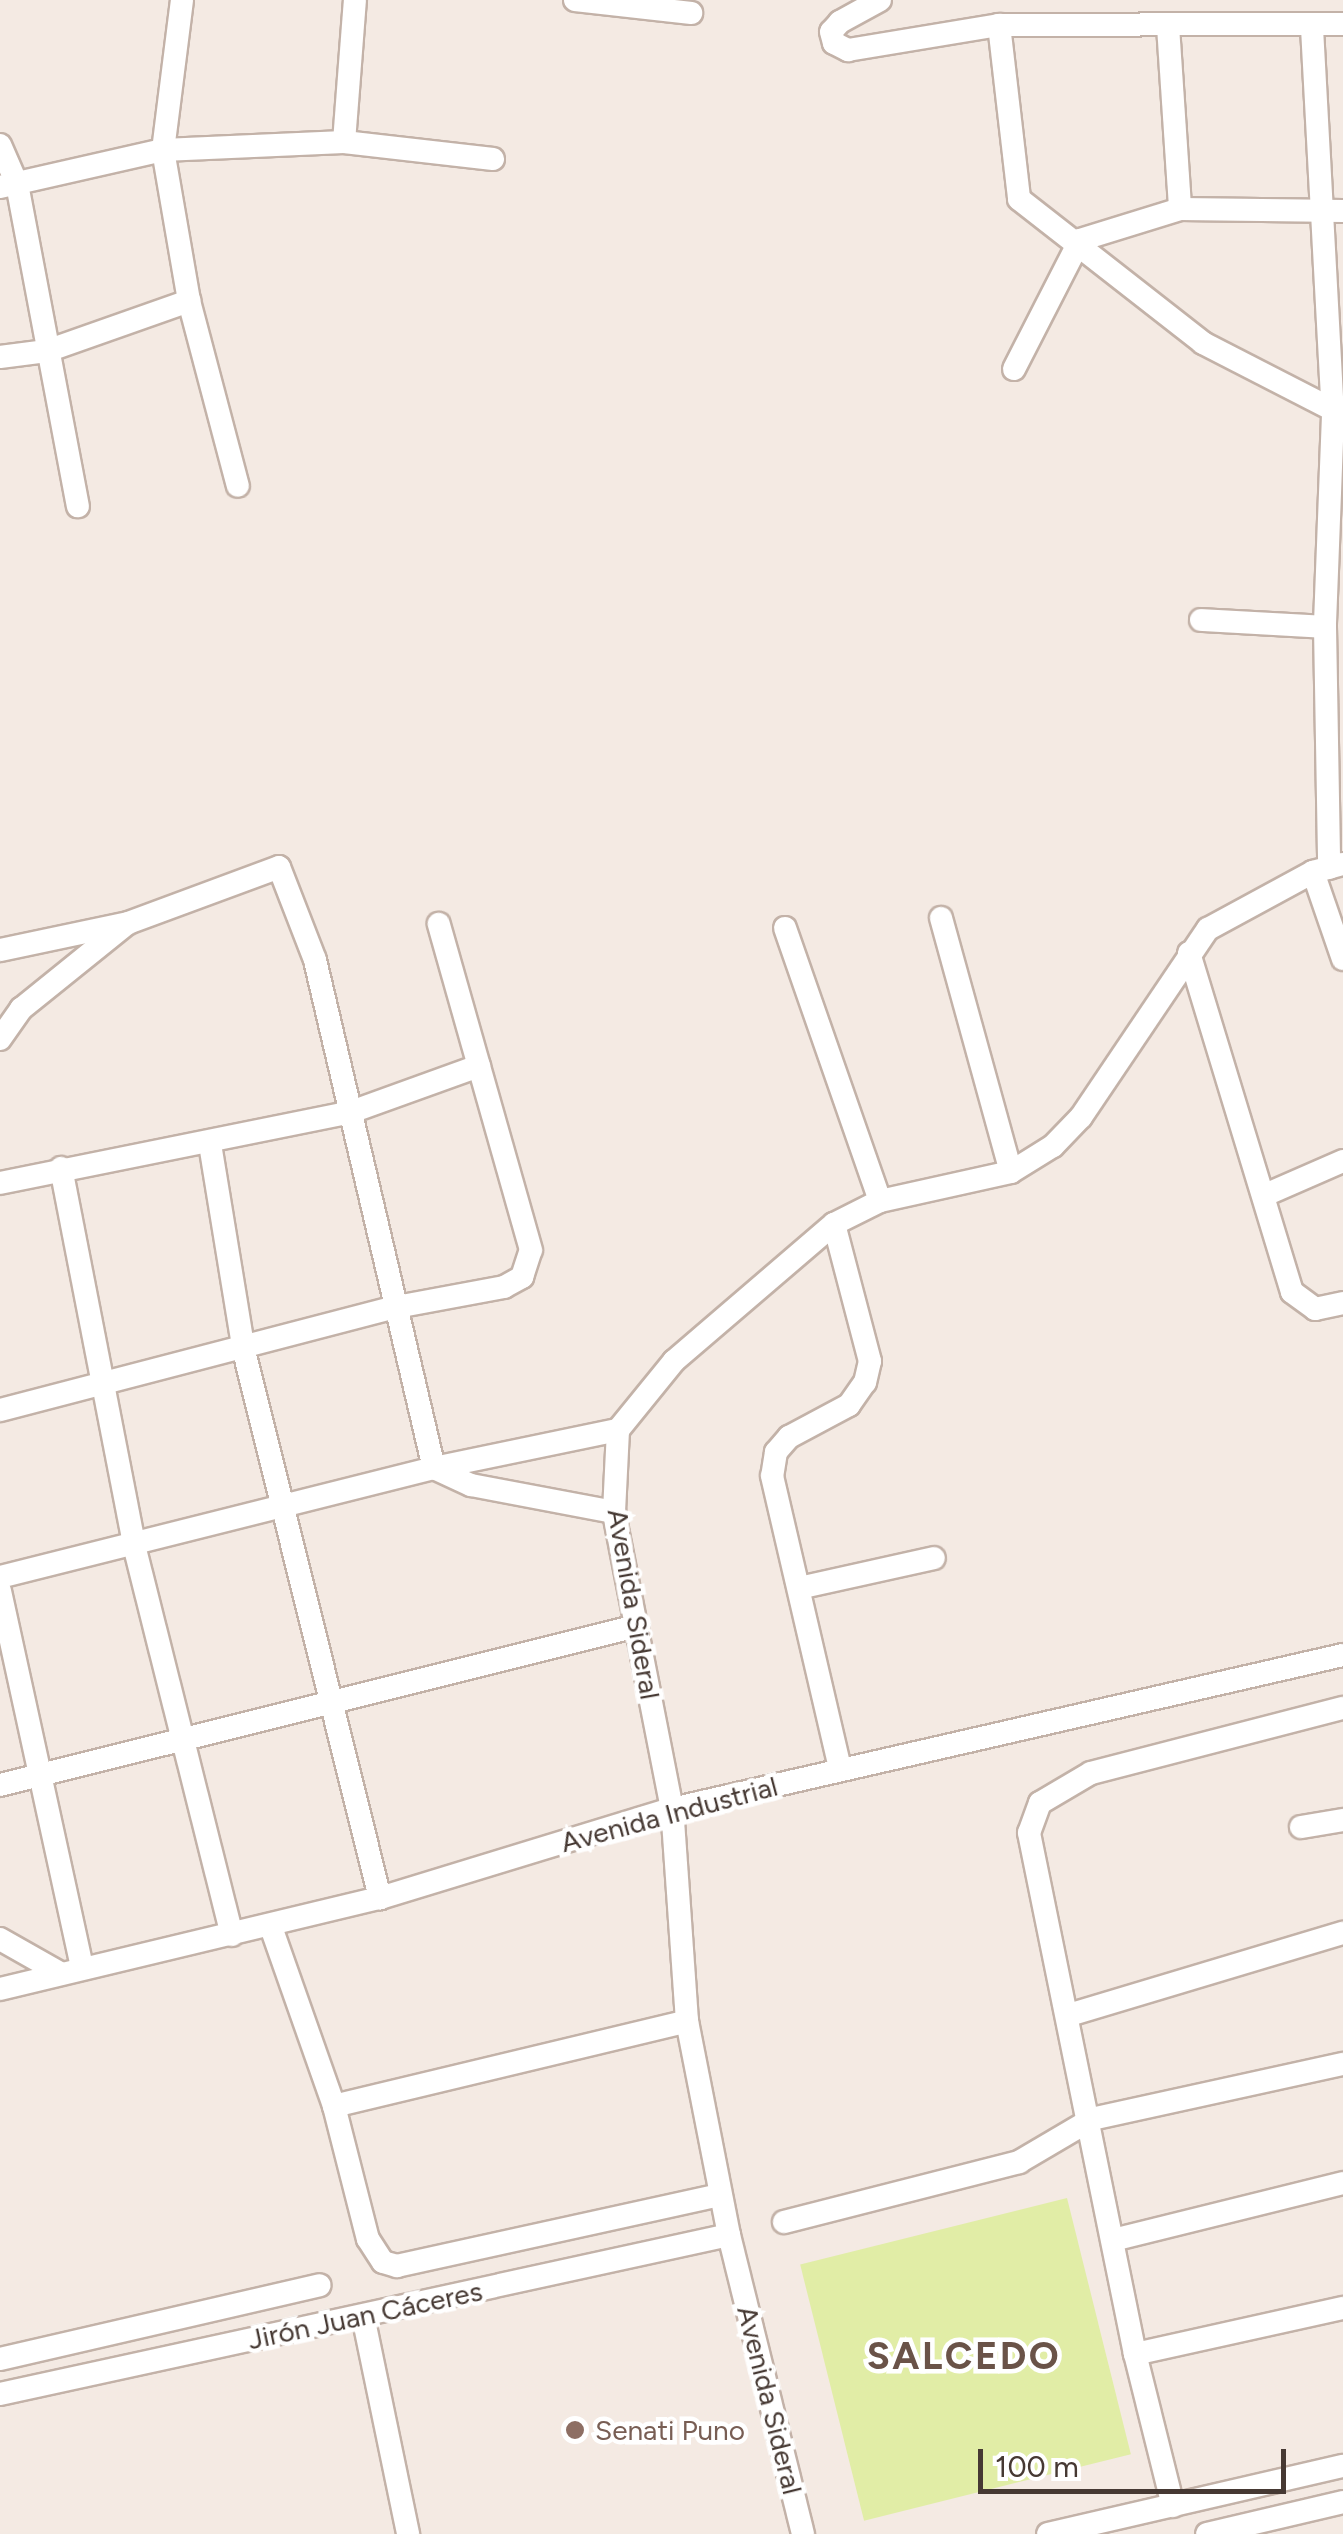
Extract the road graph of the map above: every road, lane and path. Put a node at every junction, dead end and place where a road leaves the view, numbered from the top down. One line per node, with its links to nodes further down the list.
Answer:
1 (182, 0): 12 (street)
2 (355, 0): 10 (street)
3 (576, 0): 5 (street)
4 (880, 0): 7 (street)
5 (690, 14)
6 (1343, 24): 9 (street)
7 (999, 25): 8 (street); 17 (street)
8 (1168, 26): 9 (street); 15 (street)
9 (1312, 28): 16 (street)
10 (344, 142): 12 (street); 13 (street)
11 (0, 145): 14 (street)
12 (163, 150): 14 (street); 18 (street)
13 (493, 158)
14 (8, 186): 19 (street)
15 (1180, 209): 16 (street); 17 (street)
16 (1333, 212): 22 (street)
17 (1080, 240): 21 (street); 22 (street)
18 (189, 301): 19 (street); 23 (street)
19 (47, 350): 20 (street); 24 (street)
20 (0, 357)
21 (1014, 369)
22 (1338, 415): 26 (street)
23 (238, 486)
24 (78, 506)
25 (1201, 620): 26 (street)
26 (1331, 635): 27 (street)
27 (1329, 868): 33 (street); 34 (street)
28 (942, 918): 41 (street)
29 (128, 923): 32 (street); 35 (street); 37 (street)
30 (439, 924): 36 (street)
31 (785, 928): 44 (street)
32 (0, 950)
33 (1189, 953): 41 (street); 43 (street)
34 (1343, 959)
35 (0, 1040)
36 (479, 1066): 37 (street); 47 (street)
37 (351, 1112): 38 (street); 47 (street)
38 (210, 1144): 40 (street); 48 (street)
39 (1343, 1161): 43 (street)
40 (62, 1168): 42 (street); 49 (street)
41 (1012, 1172): 44 (street)
42 (0, 1183)
43 (1265, 1195): 46 (street)
44 (880, 1202): 45 (street)
45 (834, 1224): 51 (street); 58 (street)
46 (1343, 1303)
47 (392, 1308): 48 (street); 52 (street)
48 (244, 1350): 49 (street); 53 (street)
49 (102, 1386): 50 (street); 55 (street)
50 (0, 1410)
51 (618, 1430): 52 (street); 54 (street, Avenida Sideral)
52 (434, 1468): 53 (street); 54 (street)
53 (286, 1508): 55 (street); 62 (street)
54 (614, 1512): 60 (street, Avenida Sideral)
55 (134, 1545): 57 (street); 64 (street)
56 (934, 1558): 58 (street)
57 (0, 1577)
58 (798, 1588): 65 (street)
59 (0, 1591): 66 (street)
60 (637, 1626): 62 (street); 68 (street, Avenida Sideral)
61 (1343, 1655): 65 (street, Avenida Industrial)
62 (330, 1706): 64 (street); 71 (street)
63 (1343, 1708): 78 (street)
64 (184, 1740): 66 (street); 74 (street)
65 (840, 1769): 68 (street, Avenida Industrial)
66 (41, 1775): 67 (street); 76 (street)
67 (0, 1785)
68 (672, 1809): 71 (street, Avenida Industrial); 79 (street, Avenida Sideral)
69 (1343, 1820): 70 (street)
70 (1301, 1827)
71 (380, 1898): 72 (street, Avenida Industrial)
72 (271, 1926): 74 (street, Avenida Industrial); 81 (street)
73 (1343, 1933): 78 (street)
74 (232, 1935): 76 (street, Avenida Industrial)
75 (0, 1939): 76 (street)
76 (71, 1970): 77 (street, Avenida Industrial)
77 (0, 1989)
78 (1069, 2016): 82 (street)
79 (687, 2021): 81 (street); 84 (street, Avenida Sideral)
80 (1343, 2064): 82 (street)
81 (334, 2106): 84 (street)
82 (1092, 2119): 85 (street); 87 (street)
83 (1343, 2183): 87 (street)
84 (720, 2195): 86 (street, Avenida Sideral)
85 (784, 2222)
86 (729, 2235): 90 (street, Jirón Juan Cáceres); 98 (street, Avenida Sideral)
87 (1113, 2240): 91 (street)
88 (320, 2285): 92 (street, Jirón Juan Cáceres)
89 (1343, 2308): 91 (street)
90 (363, 2316): 93 (street, Jirón Juan Cáceres); 97 (street)
91 (1135, 2354): 96 (street)
92 (0, 2359)
93 (0, 2394)
94 (1343, 2466): 96 (street)
95 (1343, 2502): 100 (street)
96 (1174, 2506): 99 (street)
97 (408, 2534)
98 (803, 2534)
99 (1048, 2534)
100 (1207, 2534)

